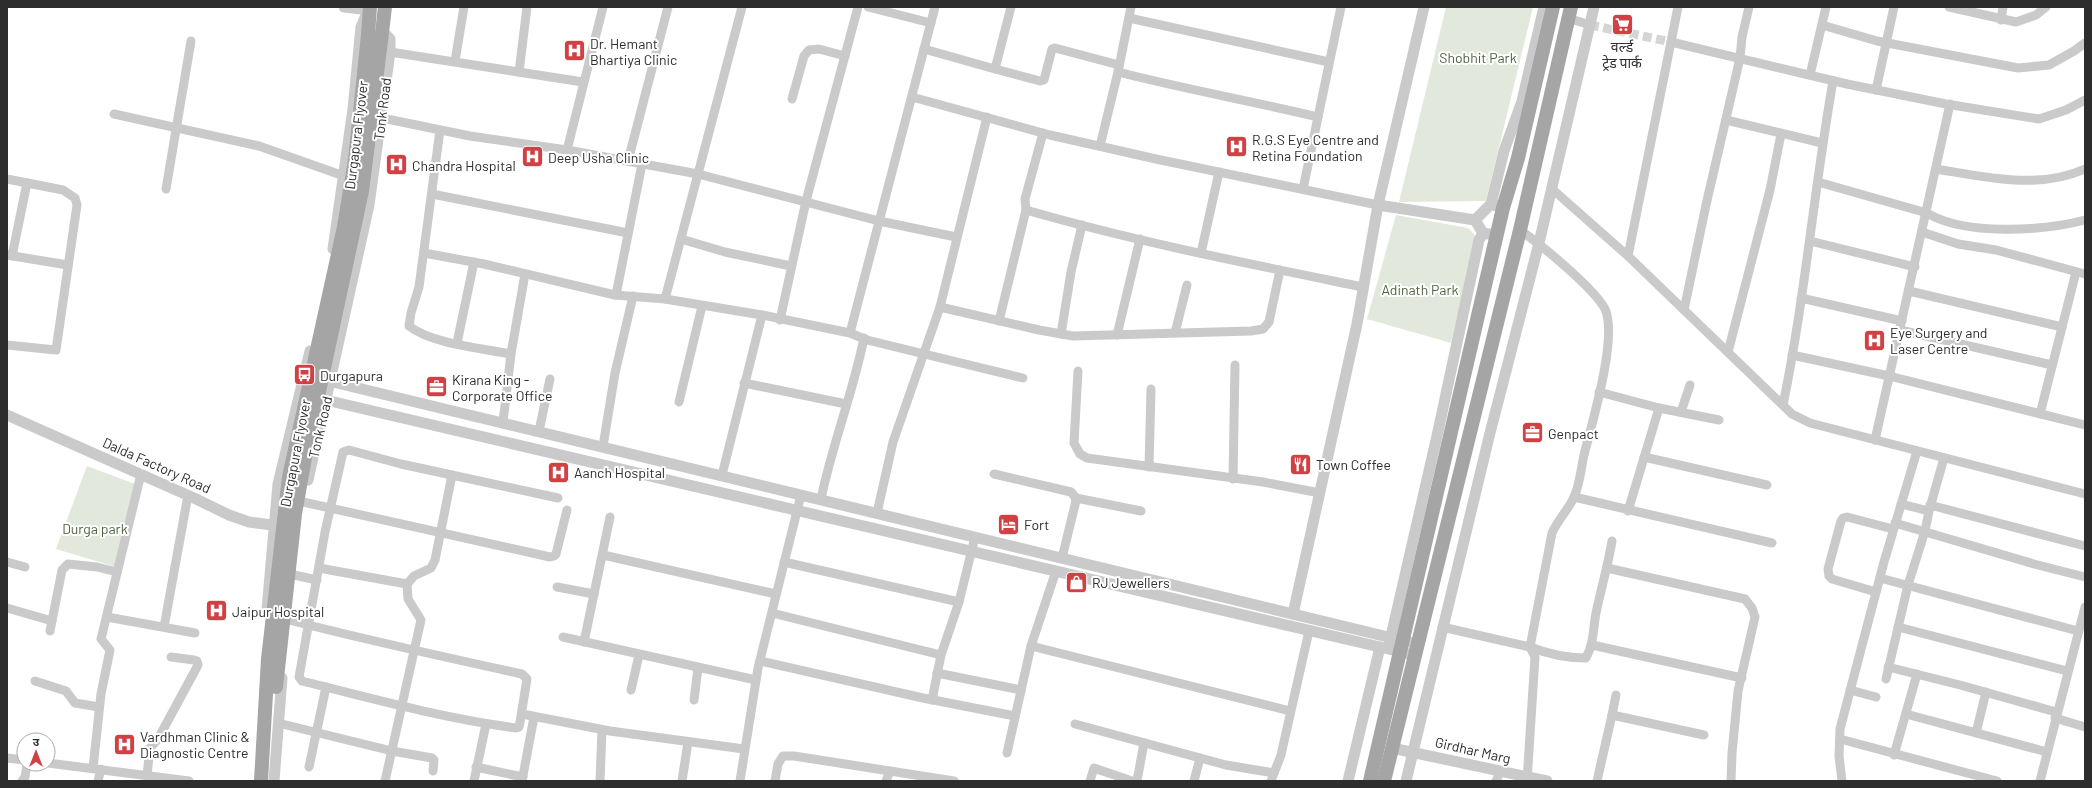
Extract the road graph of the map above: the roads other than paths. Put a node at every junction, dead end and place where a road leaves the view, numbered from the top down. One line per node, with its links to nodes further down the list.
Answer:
1 (344, 7): 25 (street)
2 (385, 7): 32 (main road)
3 (464, 7): 41 (street)
4 (527, 7): 45 (street)
5 (603, 7): 48 (street)
6 (668, 7): 67 (street)
7 (742, 7): 72 (street)
8 (858, 7): 39 (street)
9 (868, 7): 29 (street)
10 (935, 7): 29 (street)
11 (1011, 7): 43 (street)
12 (1131, 7): 27 (street)
13 (1341, 7): 42 (street)
14 (1424, 7): 82 (street)
15 (1544, 7): 63 (street)
16 (1553, 7): 63 (main road)
17 (1594, 7): 30 (street)
18 (1678, 7): 34 (street)
19 (1749, 7): 40 (street)
20 (1826, 7): 31 (street)
21 (1894, 7): 35 (street)
22 (1951, 7): 28 (street)
23 (2003, 7): 28 (street)
24 (2046, 7): 28 (street)
25 (370, 8): 73 (street, Tonk Road); 313 (main road, Durgapura Flyover, bridge)
26 (1569, 13): 30 (street); 90 (main road)
27 (1129, 18): 42 (street); 44 (street)
28 (2001, 20)
29 (931, 23): 37 (street)
30 (1590, 25): 77 (street)
31 (1822, 25): 35 (street); 46 (street)
32 (382, 36): 38 (street, Tonk Road); 314 (main road, Durgapura Flyover, bridge)
33 (192, 41): 59 (street)
34 (1671, 42): 40 (street); 104 (street)
35 (1886, 43): 36 (street); 49 (street)
36 (2085, 43)
37 (924, 48): 43 (street); 50 (street)
38 (390, 52): 41 (street); 57 (street, Tonk Road)
39 (845, 56): 51 (street); 81 (street)
40 (1740, 58): 46 (street); 58 (street)
41 (456, 61): 45 (street)
42 (1329, 62): 56 (street)
43 (995, 69): 44 (street)
44 (1119, 69): 56 (street); 65 (street)
45 (519, 72): 48 (street)
46 (1810, 75): 47 (street)
47 (1833, 81): 49 (street); 64 (street)
48 (583, 82): 66 (street)
49 (1876, 90): 53 (street)
50 (912, 97): 55 (street); 88 (street)
51 (792, 100)
52 (2085, 100): 53 (street)
53 (1950, 104): 69 (street)
54 (114, 114): 59 (street)
55 (987, 117): 61 (street); 94 (street)
56 (1318, 117): 79 (street)
57 (382, 118): 60 (street); 100 (street, Tonk Road)
58 (1726, 120): 62 (street); 121 (street)
59 (177, 129): 73 (street); 78 (street)
60 (440, 130): 66 (street); 80 (street)
61 (1043, 133): 65 (street); 84 (street)
62 (1780, 134): 64 (street); 134 (street)
63 (1517, 135): 83 (main road); 83 (street)
64 (1822, 143): 75 (street)
65 (1100, 146): 71 (street)
66 (567, 150): 67 (street)
67 (628, 161): 68 (street)
68 (642, 164): 72 (street); 92 (street)
69 (1936, 169): 70 (street); 85 (street)
70 (2085, 169)
71 (1219, 172): 79 (street); 102 (street)
72 (698, 174): 81 (street); 95 (street)
73 (344, 176): 97 (street, Tonk Road)
74 (7, 179): 76 (street)
75 (1818, 182): 85 (street); 98 (street)
76 (27, 183): 103 (street); 106 (street)
77 (1551, 188): 99 (street); 104 (street)
78 (166, 189)
79 (1303, 189): 82 (street)
80 (432, 194): 92 (street); 101 (street)
81 (806, 201): 88 (street); 107 (street)
82 (1378, 205): 86 (street); 113 (street)
83 (1497, 206): 86 (street); 93 (main road)
84 (1026, 210): 89 (street); 124 (street)
85 (1927, 213): 87 (street); 91 (street)
86 (1475, 220): 93 (street)
87 (2085, 220)
88 (879, 221): 94 (street); 127 (street)
89 (1082, 225): 96 (street); 129 (street)
90 (1520, 230): 99 (street); 244 (main road)
91 (1922, 232): 108 (street); 110 (street)
92 (628, 233): 115 (street)
93 (1490, 234): 241 (main road)
94 (956, 237): 120 (street)
95 (681, 239): 107 (street); 118 (street)
96 (1140, 239): 102 (street); 130 (street)
97 (334, 240): 100 (street); 141 (street, Tonk Road)
98 (1810, 241): 108 (street); 117 (street)
99 (1539, 243): 149 (street); 232 (street)
100 (360, 246): 145 (street, Tonk Road)
101 (424, 253): 105 (street); 132 (street)
102 (1201, 253): 109 (street)
103 (10, 255): 106 (street)
104 (1628, 256): 121 (street)
105 (474, 262): 111 (street); 132 (street)
106 (68, 265): 133 (street)
107 (792, 266): 123 (street)
108 (1914, 266): 114 (street)
109 (1280, 270): 113 (street); 128 (street)
110 (2081, 273): 126 (street)
111 (525, 274): 115 (street); 135 (street)
112 (1187, 285): 128 (street)
113 (1363, 287): 175 (street)
114 (1909, 290): 125 (street); 126 (street)
115 (616, 295): 116 (street)
116 (633, 296): 118 (street); 164 (street)
117 (1801, 298): 125 (street); 137 (street)
118 (665, 299): 119 (street)
119 (702, 306): 122 (street); 152 (street)
120 (940, 306): 124 (street); 136 (street)
121 (1684, 310): 134 (street)
122 (762, 315): 123 (street); 146 (street)
123 (780, 320): 127 (street)
124 (999, 321): 129 (street)
125 (1901, 325): 139 (street); 142 (street)
126 (2062, 327): 139 (street)
127 (850, 333): 131 (street)
128 (1175, 333): 130 (street)
129 (1061, 334): 130 (street)
130 (1117, 335)
131 (864, 338): 136 (street); 153 (street)
132 (457, 343): 135 (street)
133 (7, 345)
134 (1728, 352): 154 (street)
135 (511, 354): 160 (street)
136 (924, 354): 143 (street); 191 (street)
137 (1792, 355): 142 (street); 154 (street)
138 (1235, 365): 173 (street)
139 (2052, 365): 157 (street)
140 (1078, 371): 168 (street)
141 (304, 375): 145 (street); 150 (street, Tonk Road)
142 (1890, 376): 157 (street); 163 (street)
143 (1023, 378)
144 (550, 379): 162 (street)
145 (331, 380): 151 (street, Tonk Road); 160 (street)
146 (744, 383): 153 (street); 172 (street)
147 (1690, 385): 156 (street)
148 (1151, 389): 168 (street)
149 (1599, 392): 155 (street); 179 (street)
150 (300, 394): 151 (street); 193 (street, Tonk Road)
151 (326, 399): 183 (street, Tonk Road); 188 (street)
152 (679, 402)
153 (846, 404): 182 (street)
154 (1783, 405): 163 (street)
155 (1659, 408): 156 (street); 166 (street)
156 (1681, 412): 159 (street)
157 (2040, 414): 161 (street)
158 (7, 415): 169 (street, Dalda Factory Road)
159 (1719, 420)
160 (503, 422): 162 (street)
161 (2085, 425)
162 (539, 431): 164 (street)
163 (1874, 440): 165 (street)
164 (603, 446): 172 (street)
165 (1917, 451): 167 (street); 184 (street)
166 (1644, 457): 174 (street); 190 (street)
167 (1944, 458): 176 (street); 186 (street)
168 (1149, 467): 173 (street)
169 (141, 474): 177 (street, Dalda Factory Road); 211 (street)
170 (994, 474): 181 (street)
171 (452, 475): 180 (street); 185 (street); 197 (street)
172 (722, 475): 178 (street)
173 (1233, 479): 175 (street)
174 (1767, 485)
175 (1320, 493): 226 (street)
176 (2085, 494)
177 (188, 495): 193 (street, Dalda Factory Road); 231 (street)
178 (801, 495): 182 (street); 188 (street)
179 (1574, 497): 190 (street); 243 (street)
180 (558, 498)
181 (1076, 498): 189 (street); 204 (street)
182 (821, 499): 191 (street)
183 (304, 502): 185 (street); 195 (street, Tonk Road)
184 (1901, 504): 186 (street); 194 (street)
185 (331, 508): 197 (street); 208 (street)
186 (1929, 508): 196 (street); 201 (street)
187 (566, 510): 197 (street)
188 (797, 510): 202 (street); 206 (street)
189 (1140, 511)
190 (1628, 511): 200 (street)
191 (877, 513): 198 (street)
192 (610, 517): 203 (street)
193 (273, 525): 195 (street, Dalda Factory Road); 312 (street, Tonk Road)
194 (1894, 526): 196 (street); 214 (street); 219 (street)
195 (300, 529): 212 (street, Tonk Road)
196 (1925, 531): 213 (street); 217 (street)
197 (441, 533): 216 (street)
198 (975, 537): 202 (street); 204 (street)
199 (1612, 541): 209 (street)
200 (1772, 542)
201 (2085, 546)
202 (972, 551): 210 (street); 222 (street)
203 (603, 555): 220 (street); 221 (street)
204 (1062, 558): 226 (street)
205 (7, 562): 207 (street)
206 (784, 562): 221 (street); 222 (street)
207 (25, 567)
208 (319, 568): 215 (street); 216 (street)
209 (1607, 568): 242 (street); 255 (street)
210 (1056, 571): 235 (street); 240 (street)
211 (117, 572): 227 (street); 229 (street)
212 (294, 575): 215 (street); 228 (street, Tonk Road)
213 (2085, 577)
214 (1880, 578): 217 (street); 219 (street)
215 (317, 580): 230 (street)
216 (407, 584): 245 (street)
217 (1908, 585): 233 (street); 236 (street)
218 (557, 587): 220 (street)
219 (1876, 592): 262 (street)
220 (594, 594): 239 (street)
221 (776, 594): 225 (street)
222 (959, 602): 247 (street)
223 (2085, 607): 236 (street)
224 (7, 608): 229 (street)
225 (772, 613): 247 (street); 249 (street)
226 (1293, 614): 241 (street)
227 (107, 617): 231 (street); 268 (street)
228 (289, 620): 230 (street); 277 (street, Tonk Road)
229 (52, 621): 234 (street)
230 (309, 625): 245 (street); 259 (street)
231 (164, 627): 237 (street)
232 (1442, 627): 243 (street); 291 (street)
233 (1898, 627): 250 (street); 252 (street)
234 (50, 631)
235 (1309, 631): 241 (street); 270 (street)
236 (2078, 631): 252 (street)
237 (194, 633)
238 (563, 637): 239 (street)
239 (584, 642): 246 (street)
240 (1031, 646): 261 (street); 270 (street)
241 (1392, 646): 244 (street); 328 (street); 329 (main road)
242 (1592, 646): 243 (street); 255 (street)
243 (1530, 647): 307 (street)
244 (1416, 650): 288 (main road)
245 (413, 651): 269 (street); 271 (street)
246 (639, 655): 251 (street); 260 (street)
247 (941, 655): 253 (street)
248 (171, 657): 303 (street)
249 (760, 661): 257 (street); 267 (street)
250 (1888, 667): 254 (street); 256 (street)
251 (698, 668): 257 (street); 266 (street)
252 (2067, 671): 274 (street)
253 (937, 673): 261 (street); 267 (street)
254 (1917, 674): 263 (street); 272 (street)
255 (1742, 678): 334 (street)
256 (1886, 679)
257 (756, 680): 289 (street)
258 (35, 681): 268 (street)
259 (326, 687): 269 (street); 282 (street)
260 (631, 690)
261 (1021, 690): 275 (street)
262 (1850, 690): 265 (street); 285 (street)
263 (1986, 692): 274 (street); 283 (street)
264 (1616, 695): 273 (street)
265 (1876, 697)
266 (694, 700)
267 (932, 700): 275 (street)
268 (99, 707): 299 (street)
269 (402, 707): 278 (street); 290 (street)
270 (1290, 711): 305 (street)
271 (522, 714): 276 (street); 278 (street)
272 (1906, 714): 283 (street); 294 (street)
273 (1612, 715): 284 (street); 333 (street)
274 (2056, 715): 280 (street); 292 (street)
275 (1015, 716): 293 (street)
276 (534, 717): 281 (street); 306 (street)
277 (278, 723): 282 (street); 315 (street, Tonk Road)
278 (486, 724): 298 (street)
279 (1075, 724): 287 (street)
280 (2085, 727)
281 (602, 730): 286 (street); 318 (street)
282 (316, 732): 290 (street); 297 (street)
283 (1976, 733): 292 (street)
284 (1704, 735)
285 (1840, 739): 294 (street); 335 (street)
286 (688, 742): 289 (street); 319 (street)
287 (1144, 743): 295 (street); 326 (street)
288 (1392, 748): 291 (street, Girdhar Marg); 330 (main road)
289 (744, 749): 320 (street)
290 (392, 751): 300 (street); 316 (street)
291 (1412, 752): 304 (street, Girdhar Marg); 331 (street)
292 (2047, 752): 337 (street)
293 (1007, 753)
294 (1894, 755): 336 (street)
295 (1200, 758): 305 (street); 327 (street)
296 (56, 764): 299 (street)
297 (309, 767)
298 (476, 767): 306 (street); 317 (street)
299 (97, 768): 303 (street); 310 (street)
300 (433, 771)
301 (890, 771): 321 (street); 322 (street); 323 (street)
302 (26, 772): 309 (street)
303 (147, 775): 308 (street)
304 (1498, 776): 307 (street, Girdhar Marg)
305 (1273, 777)
306 (522, 779)
307 (1527, 779): 332 (street, Girdhar Marg)
308 (174, 780): 311 (street)
309 (22, 781)
310 (98, 781)
311 (189, 781)
312 (255, 781)
313 (261, 781)
314 (270, 781)
315 (274, 781)
316 (384, 781)
317 (474, 781)
318 (600, 781)
319 (682, 781)
320 (740, 781)
321 (775, 781)
322 (886, 781)
323 (949, 781)
324 (1090, 781): 325 (street)
325 (1132, 781)
326 (1137, 781)
327 (1194, 781)
328 (1348, 781)
329 (1370, 781)
330 (1384, 781)
331 (1406, 781)
332 (1547, 781)
333 (1597, 781)
334 (1732, 781)
335 (1842, 781)
336 (1997, 781)
337 (2040, 781)

